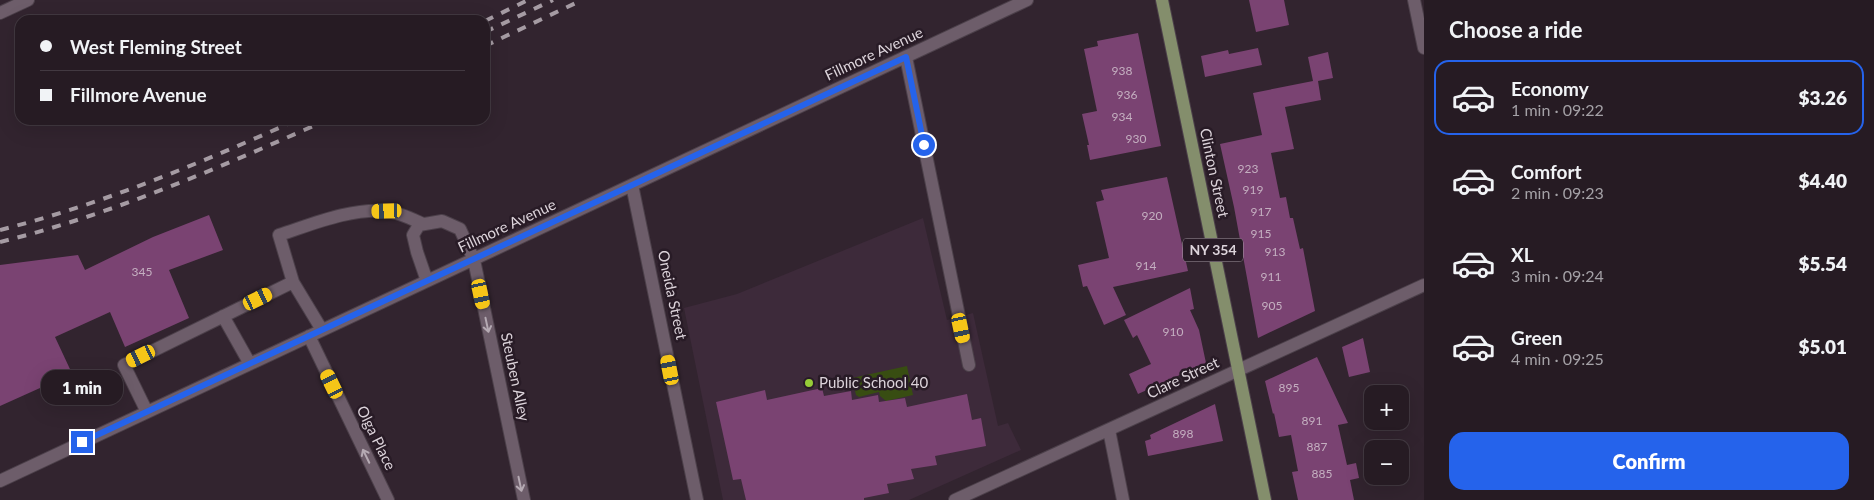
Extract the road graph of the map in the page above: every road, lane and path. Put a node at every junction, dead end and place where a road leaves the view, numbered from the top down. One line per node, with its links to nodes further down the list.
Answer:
1 (28, 0): 5 (street)
2 (1027, 0): 7 (street, Fillmore Avenue)
3 (1162, 0): 19 (main road, Clinton Street / NY 354)
4 (1414, 0): 6 (street)
5 (0, 13)
6 (1424, 48)
7 (906, 57): 8 (street, Fillmore Avenue); 18 (street)
8 (632, 185): 10 (street, Fillmore Avenue); 26 (street, Oneida Street)
9 (423, 224): 10 (street, Steuben Alley); 11 (street); 12 (street)
10 (474, 260): 11 (street, Fillmore Avenue); 25 (street, Steuben Alley, one-way to 25)
11 (428, 281): 15 (street, Fillmore Avenue)
12 (293, 282): 14 (street); 15 (street)
13 (1424, 285): 19 (street, Clare Street)
14 (223, 316): 17 (street); 20 (street)
15 (322, 330): 16 (street, Fillmore Avenue)
16 (309, 336): 17 (street, Fillmore Avenue); 24 (street, Olga Place, one-way to 16)
17 (250, 364): 20 (street, Fillmore Avenue)
18 (969, 365)
19 (1238, 370): 21 (street, Clare Street); 29 (main road, Clinton Street / NY 354)
20 (147, 412): 22 (street, Fillmore Avenue)
21 (1109, 430): 23 (street, Clare Street); 28 (street)
22 (0, 480)
23 (980, 495): 27 (street, Clare Street)
24 (388, 500)
25 (524, 500)
26 (697, 500)
27 (955, 500)
28 (1123, 500)
29 (1265, 500)

